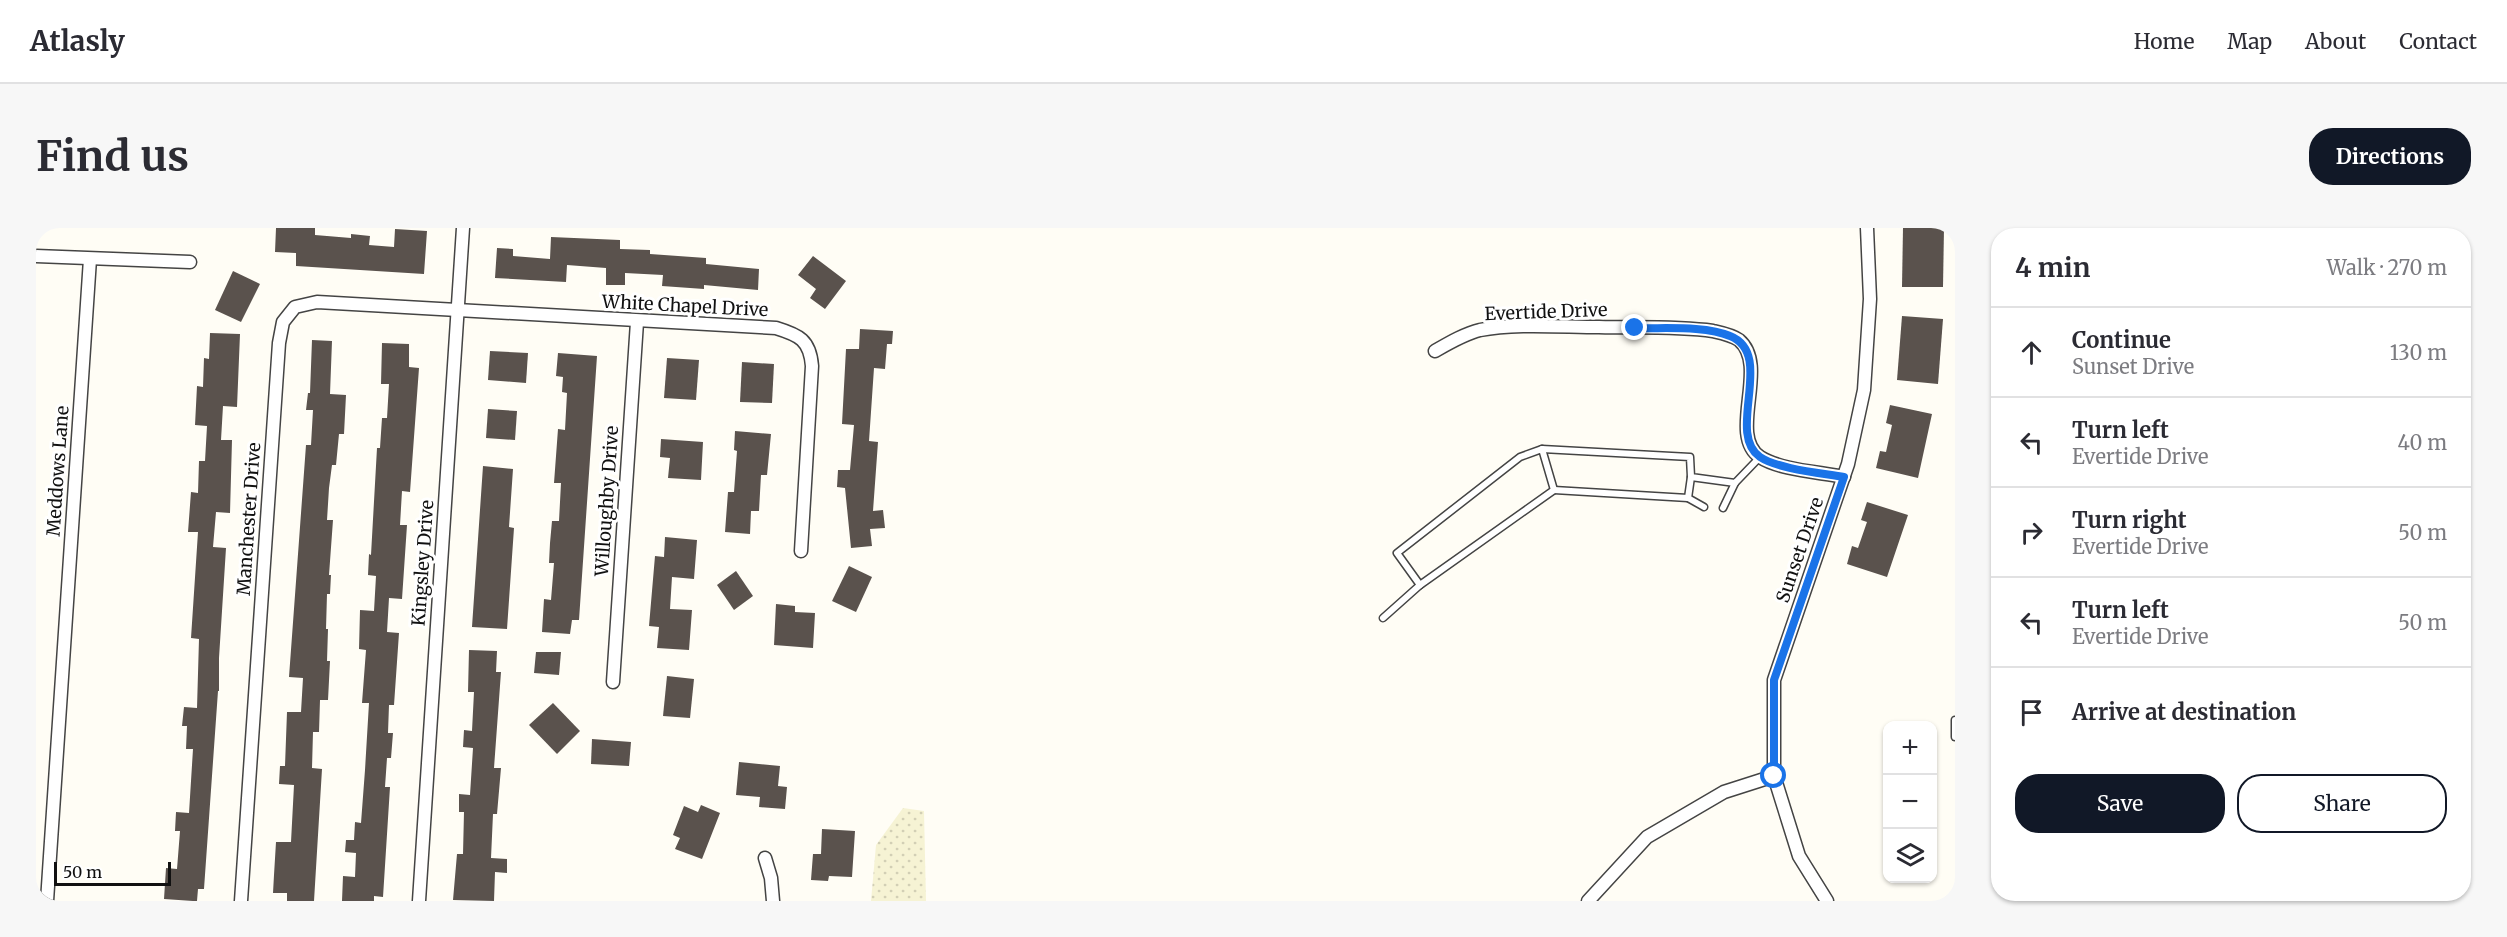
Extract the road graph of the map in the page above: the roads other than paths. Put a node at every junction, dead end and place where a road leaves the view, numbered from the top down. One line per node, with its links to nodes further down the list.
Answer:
1 (463, 228): 6 (street, Kingsley Drive)
2 (1867, 228): 12 (street, Sunset Drive)
3 (36, 256): 4 (street)
4 (90, 259): 5 (street); 26 (street, Meddows Lane)
5 (190, 262)
6 (458, 311): 7 (street, White Chapel Drive); 27 (street, Manchester Drive); 28 (street, Kingsley Drive)
7 (637, 322): 18 (street, White Chapel Drive); 21 (street, Willoughby Drive)
8 (1435, 351): 10 (street, Evertide Drive)
9 (1542, 449): 11 (lane); 14 (lane); 19 (lane)
10 (1760, 457): 12 (street); 13 (lane)
11 (1691, 477): 13 (lane); 15 (lane)
12 (1844, 477): 24 (street, Sunset Drive)
13 (1735, 483): 17 (lane)
14 (1554, 490): 15 (lane); 19 (lane)
15 (1688, 498): 16 (lane)
16 (1704, 507)
17 (1723, 508)
18 (801, 551)
19 (1420, 585): 20 (lane)
20 (1383, 618)
21 (613, 682)
22 (1955, 720): 23 (lane)
23 (1955, 737)
24 (1774, 776): 30 (street); 31 (street, Sunset Drive)
25 (765, 858): 29 (street)
26 (47, 901)
27 (241, 901)
28 (419, 901)
29 (773, 901)
30 (1588, 901)
31 (1827, 901)

